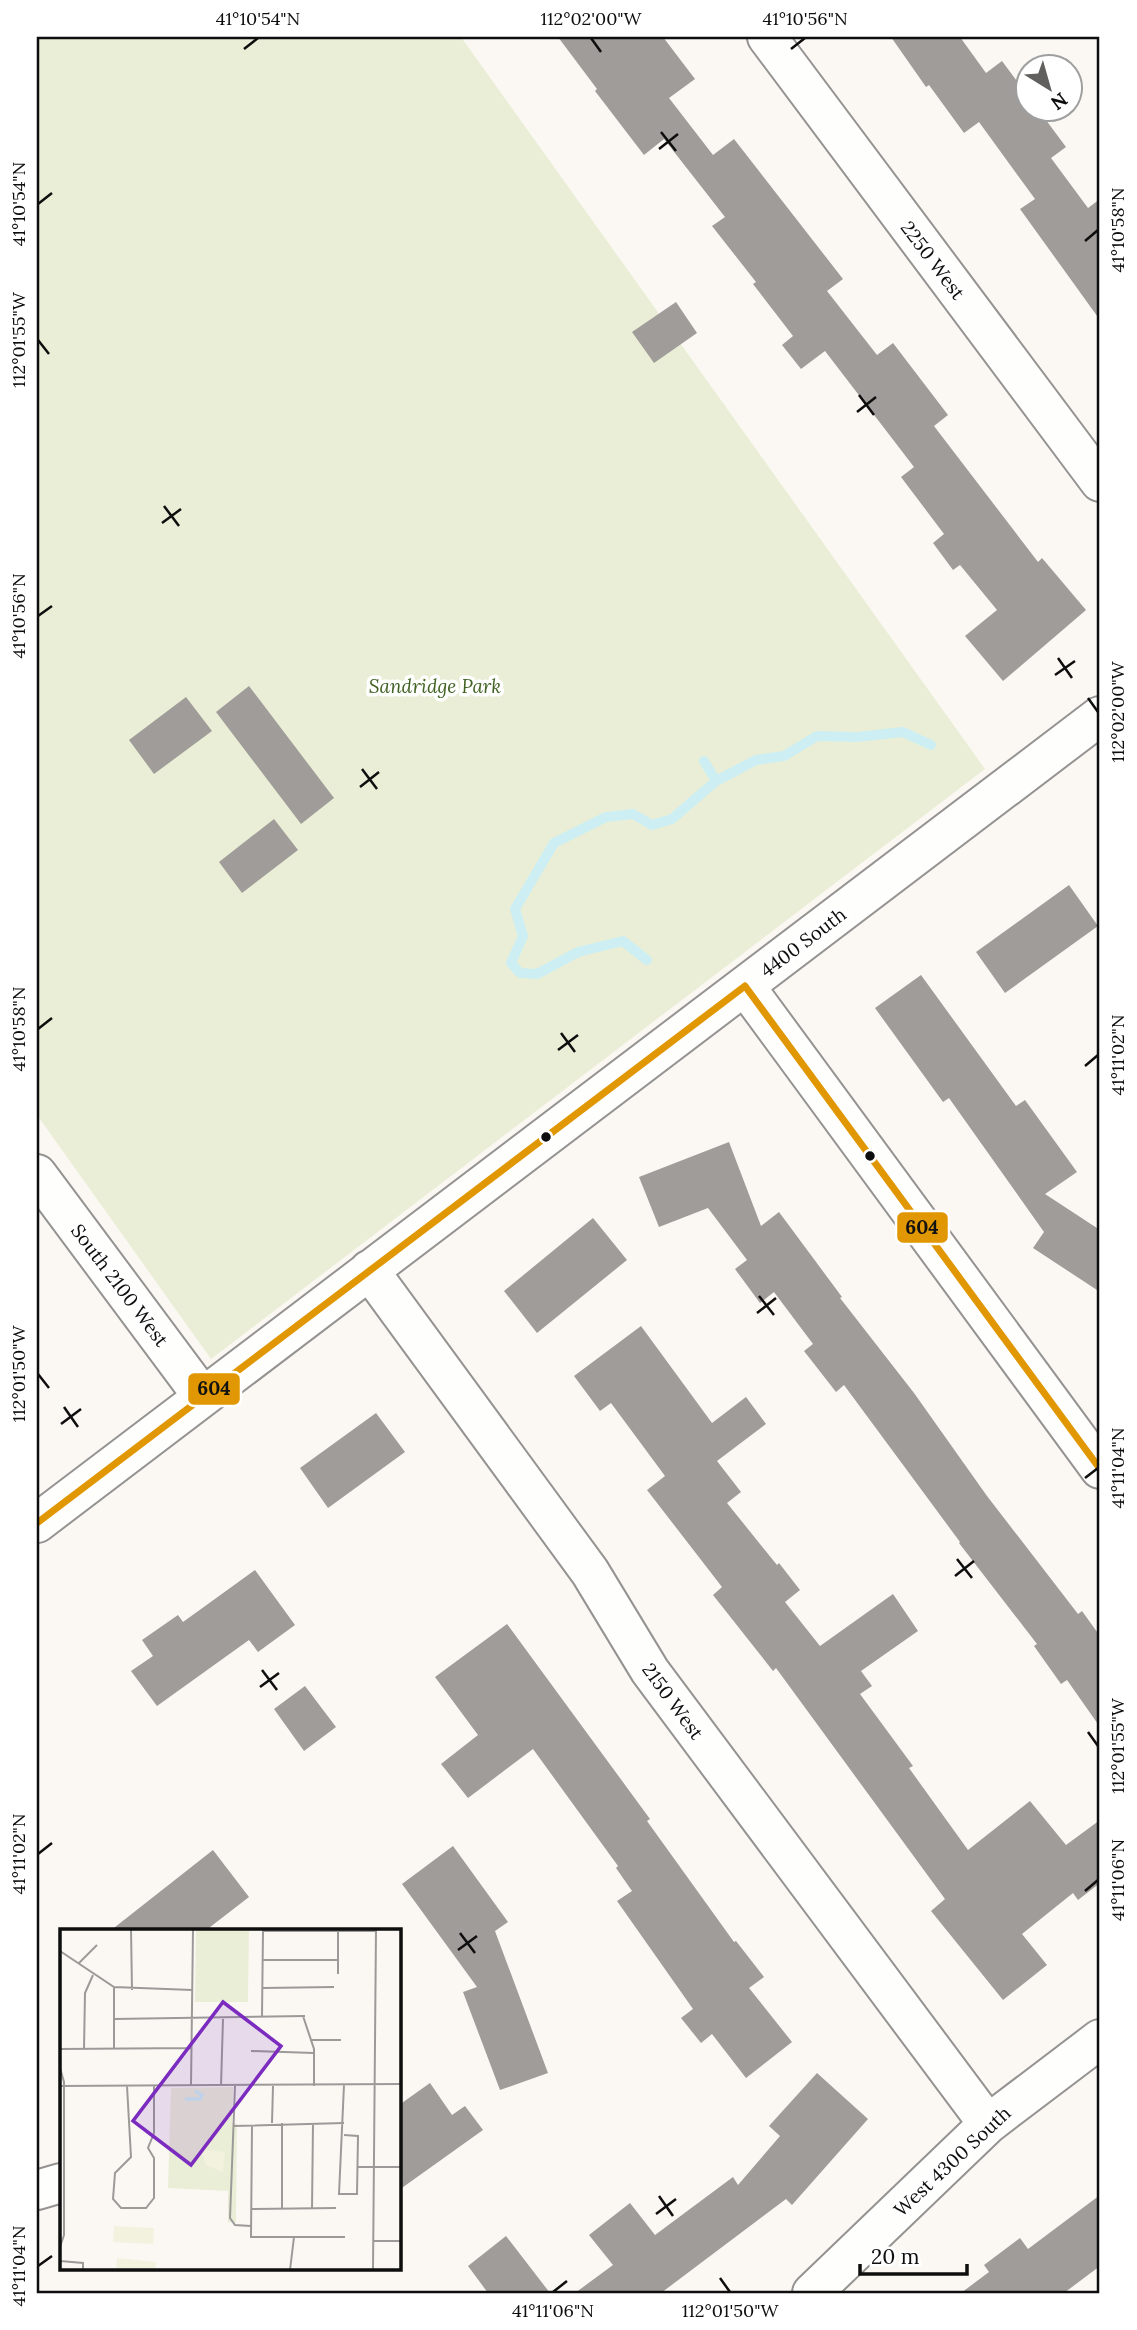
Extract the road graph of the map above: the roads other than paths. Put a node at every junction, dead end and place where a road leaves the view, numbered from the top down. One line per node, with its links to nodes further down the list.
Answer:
1 (767, 37): 2 (street, 2250 West)
2 (1100, 482)
3 (1100, 716): 4 (street, 4400 South)
4 (745, 986): 6 (street, 4400 South); 8 (street)
5 (37, 1174): 7 (street, South 2100 West)
6 (369, 1270): 7 (street, 4400 South); 11 (street, 2150 West)
7 (203, 1397): 9 (street, 4400 South)
8 (1098, 1460)
9 (37, 1523)
10 (1100, 2039): 11 (street, West 4300 South)
11 (988, 2124): 14 (street, West 4300 South)
12 (60, 2183): 13 (street)
13 (37, 2190)
14 (812, 2293)

